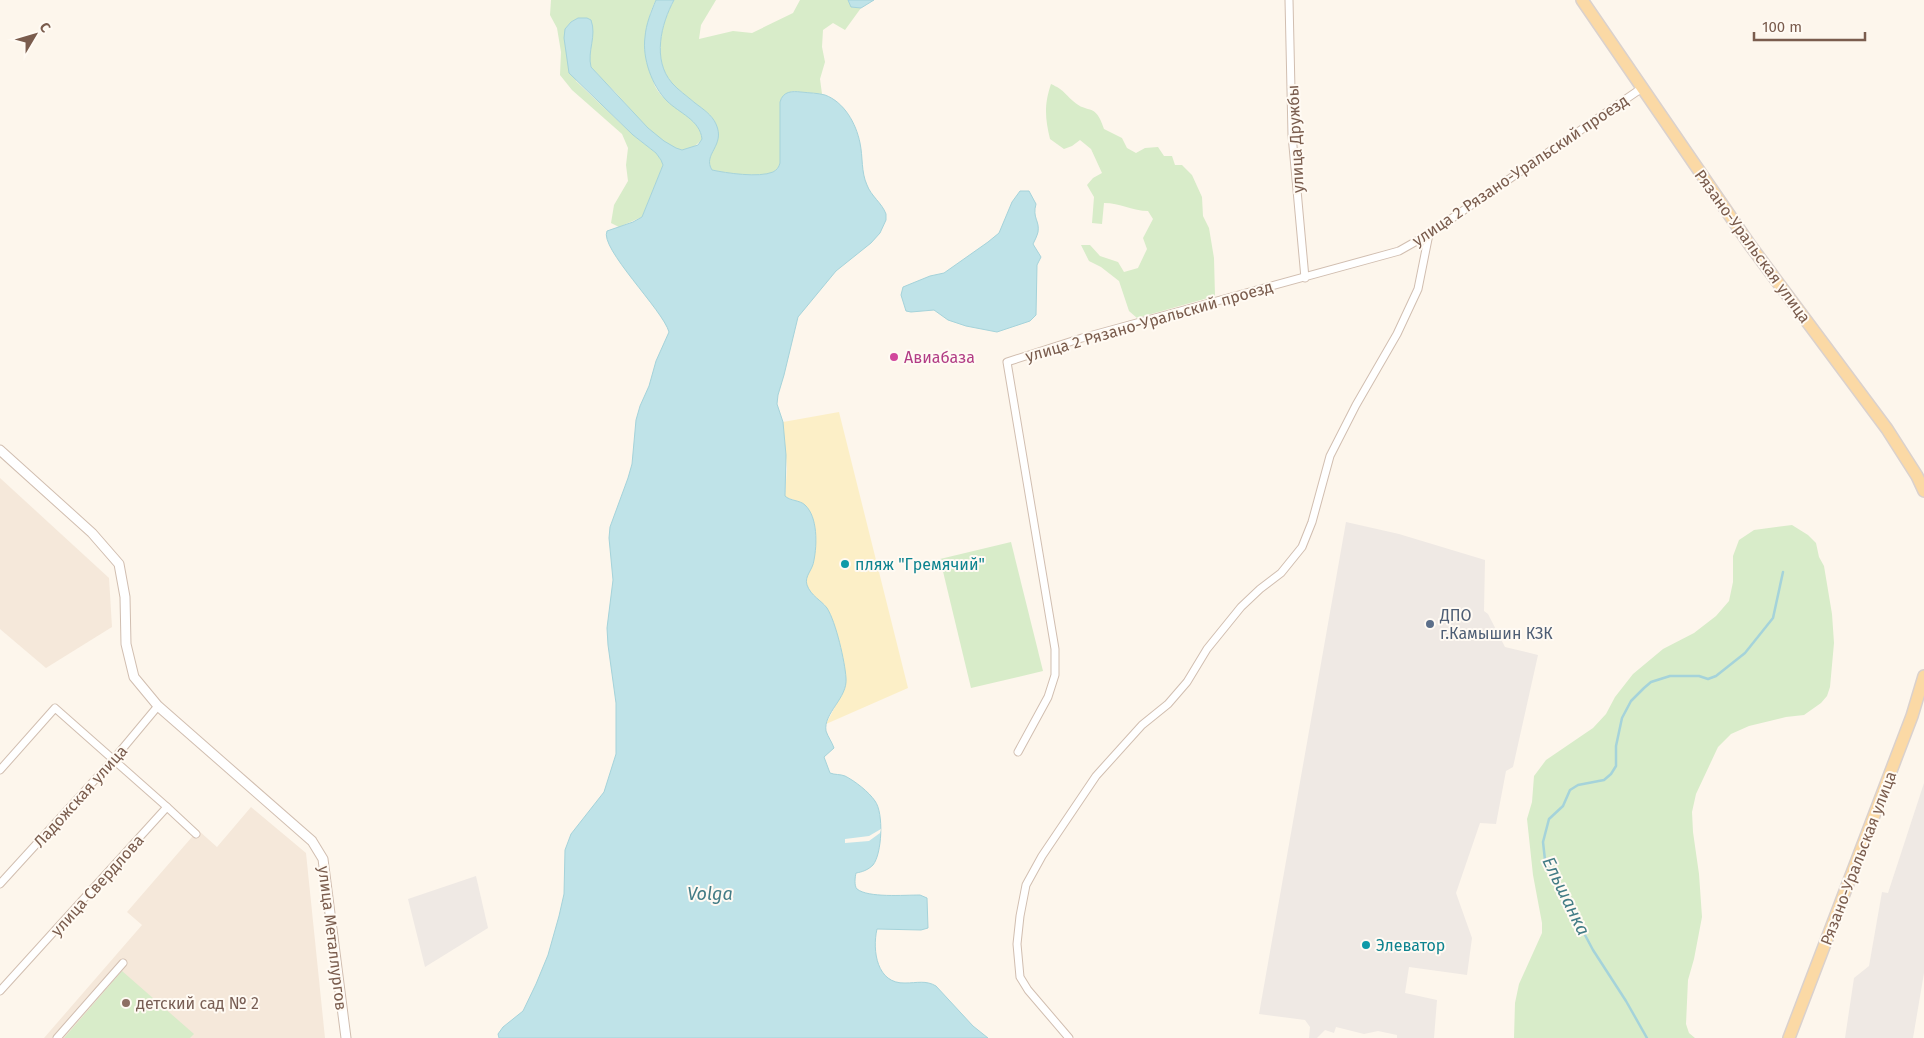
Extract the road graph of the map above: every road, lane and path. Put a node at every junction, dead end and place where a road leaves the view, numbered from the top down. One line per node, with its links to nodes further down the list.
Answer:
1 (1289, 0): 5 (street, улица Дружбы)
2 (1582, 0): 3 (main road, Рязано-Уральская улица)
3 (1642, 88): 4 (street, улица 2 Рязано-Уральский проезд); 7 (main road, Рязано-Уральская улица)
4 (1428, 234): 5 (street, улица 2 Рязано-Уральский проезд); 20 (street)
5 (1305, 278): 10 (street, улица 2 Рязано-Уральский проезд)
6 (0, 450): 9 (street)
7 (1924, 491)
8 (1924, 676): 21 (main road, Рязано-Уральская улица)
9 (158, 706): 11 (street, Ладожская улица); 19 (street, улица Металлургов)
10 (1018, 752)
11 (113, 760): 12 (street); 13 (street); 15 (street, Ладожская улица)
12 (0, 770)
13 (167, 808): 14 (street); 17 (street, улица Свердлова)
14 (196, 834)
15 (0, 884)
16 (124, 963): 18 (street)
17 (0, 991)
18 (56, 1038)
19 (346, 1038)
20 (1070, 1038)
21 (1789, 1038)

